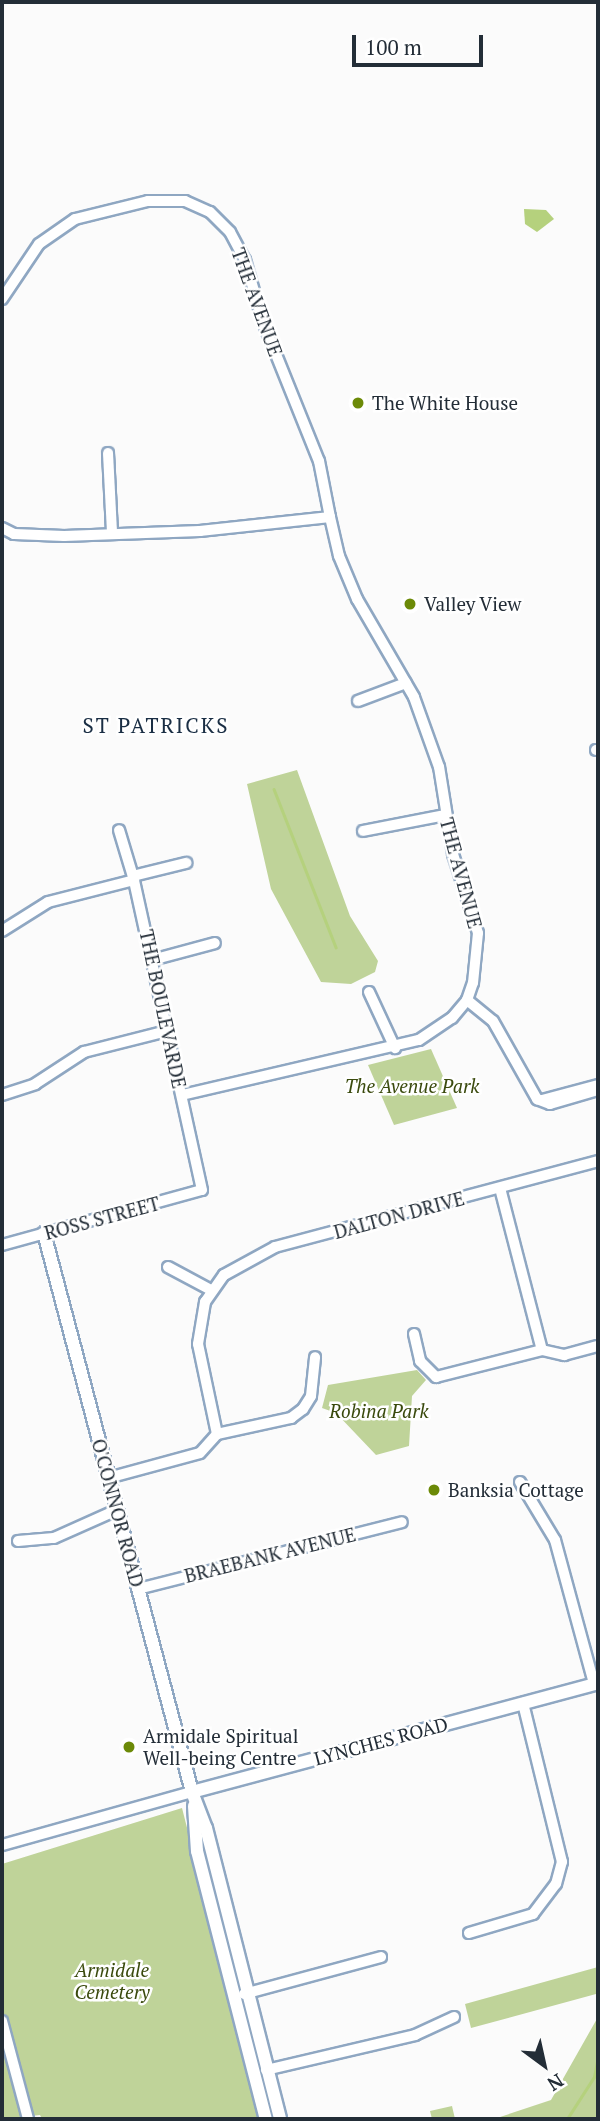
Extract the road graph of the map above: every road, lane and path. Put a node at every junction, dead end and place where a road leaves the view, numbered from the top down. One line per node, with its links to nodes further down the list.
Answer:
1 (2, 299): 3 (street, THE AVENUE)
2 (108, 453): 5 (street)
3 (330, 517): 5 (street); 6 (street, THE AVENUE)
4 (2, 528): 5 (street)
5 (112, 533)
6 (406, 683): 7 (street); 8 (street, THE AVENUE)
7 (358, 701)
8 (445, 815): 10 (street); 17 (street, THE AVENUE)
9 (119, 830): 12 (street, THE BOULEVARDE)
10 (363, 831)
11 (186, 863): 12 (street)
12 (134, 878): 13 (street); 15 (street, THE BOULEVARDE)
13 (2, 931)
14 (215, 943): 15 (street)
15 (152, 960): 18 (street, THE BOULEVARDE)
16 (369, 992): 19 (street)
17 (467, 1000): 19 (street, THE AVENUE); 20 (street)
18 (167, 1031): 21 (street); 22 (street, THE BOULEVARDE)
19 (395, 1048): 22 (street, THE AVENUE)
20 (598, 1088)
21 (2, 1095)
22 (182, 1096): 25 (street, THE BOULEVARDE)
23 (598, 1160): 24 (street, DALTON DRIVE)
24 (500, 1188): 29 (street, DALTON DRIVE); 32 (street)
25 (202, 1190): 26 (street, ROSS STREET)
26 (44, 1233): 27 (street, ROSS STREET); 35 (street, O'CONNOR ROAD)
27 (2, 1245)
28 (167, 1267): 29 (street)
29 (211, 1290): 34 (street)
30 (414, 1334): 32 (street)
31 (598, 1346): 32 (street)
32 (542, 1350)
33 (315, 1357): 34 (street)
34 (217, 1434): 35 (street)
35 (108, 1478): 37 (street, O'CONNOR ROAD)
36 (520, 1482): 41 (street)
37 (117, 1510): 39 (street); 40 (street, O'CONNOR ROAD)
38 (402, 1522): 40 (street, BRAEBANK AVENUE)
39 (18, 1541)
40 (138, 1589): 43 (street, O'CONNOR ROAD)
41 (596, 1683): 42 (street, LYNCHES ROAD)
42 (523, 1703): 43 (street, LYNCHES ROAD); 45 (street)
43 (192, 1792): 44 (street, LYNCHES ROAD); 47 (street, O'CONNOR ROAD); 48 (street, O'CONNOR ROAD)
44 (2, 1845)
45 (469, 1933)
46 (381, 1957): 47 (street)
47 (247, 1993): 48 (street); 51 (street, O'CONNOR ROAD)
48 (233, 1997): 53 (street, O'CONNOR ROAD)
49 (454, 2017): 51 (street)
50 (2, 2021): 52 (street)
51 (267, 2070): 54 (street, O'CONNOR ROAD)
52 (28, 2119)
53 (266, 2119)
54 (280, 2119)

